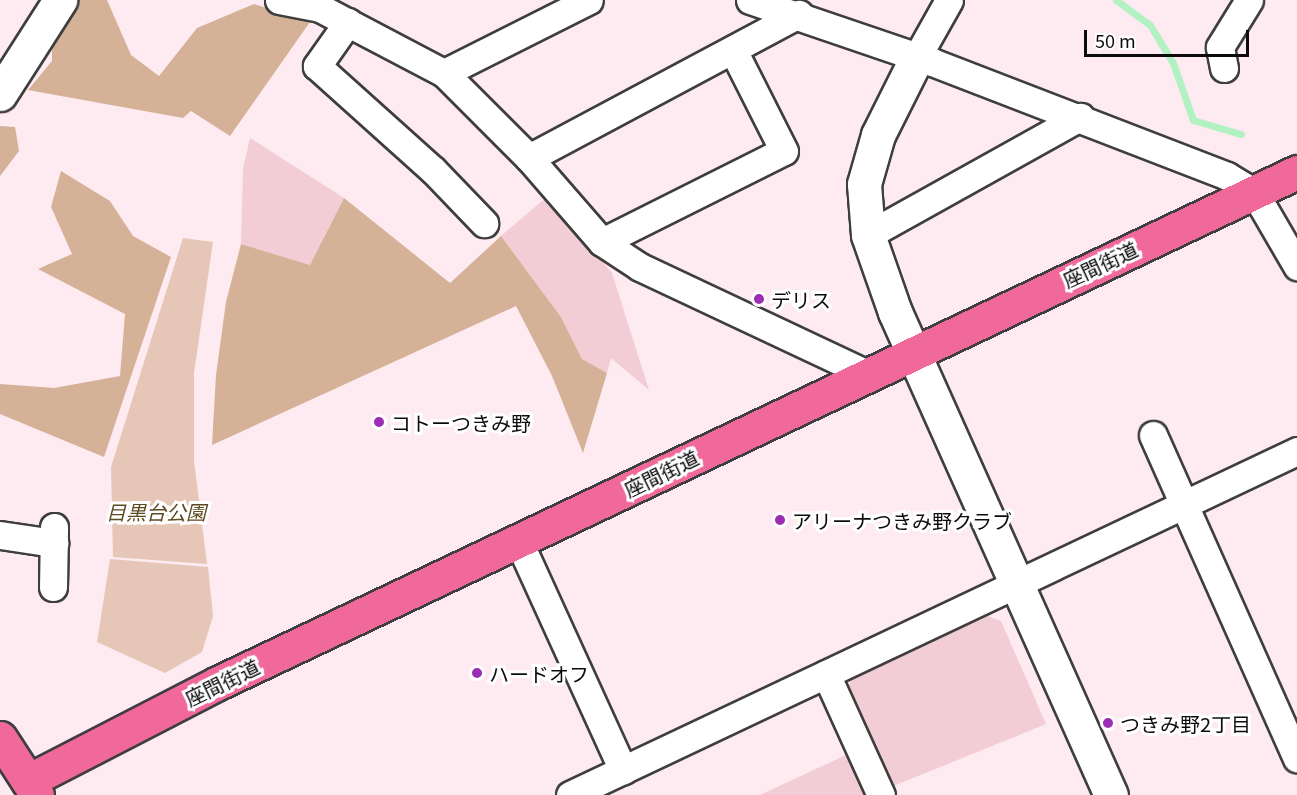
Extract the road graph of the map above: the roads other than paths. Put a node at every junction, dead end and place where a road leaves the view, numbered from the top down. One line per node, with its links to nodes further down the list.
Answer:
1 (60, 0): 13 (street)
2 (279, 0): 7 (street)
3 (589, 0): 12 (street)
4 (750, 0): 8 (street)
5 (949, 0): 10 (street)
6 (1249, 0): 11 (street)
7 (334, 10): 12 (street); 18 (street)
8 (799, 14): 9 (street); 10 (street)
9 (733, 50): 15 (street); 20 (street)
10 (917, 57): 14 (street); 19 (street)
11 (1224, 68)
12 (444, 73): 15 (street)
13 (0, 94)
14 (1080, 117): 17 (street); 19 (street)
15 (529, 158): 20 (street)
16 (1297, 172): 17 (main road, 座間街道)
17 (1254, 192): 21 (street); 22 (main road, 座間街道)
18 (467, 217)
19 (868, 235): 22 (street)
20 (602, 242): 23 (street)
21 (1297, 266)
22 (913, 352): 23 (main road, 座間街道); 29 (street)
23 (867, 375): 28 (main road, 座間街道)
24 (1154, 435): 26 (street)
25 (1297, 451): 26 (street)
26 (1186, 505): 29 (street); 33 (street)
27 (0, 535): 30 (street)
28 (519, 542): 34 (street); 35 (main road, 座間街道)
29 (1015, 585): 31 (street); 38 (street)
30 (53, 587)
31 (826, 674): 34 (street); 37 (street)
32 (0, 738): 35 (main road)
33 (1297, 758)
34 (623, 770): 36 (street)
35 (33, 788)
36 (570, 795)
37 (881, 795)
38 (1111, 795)

